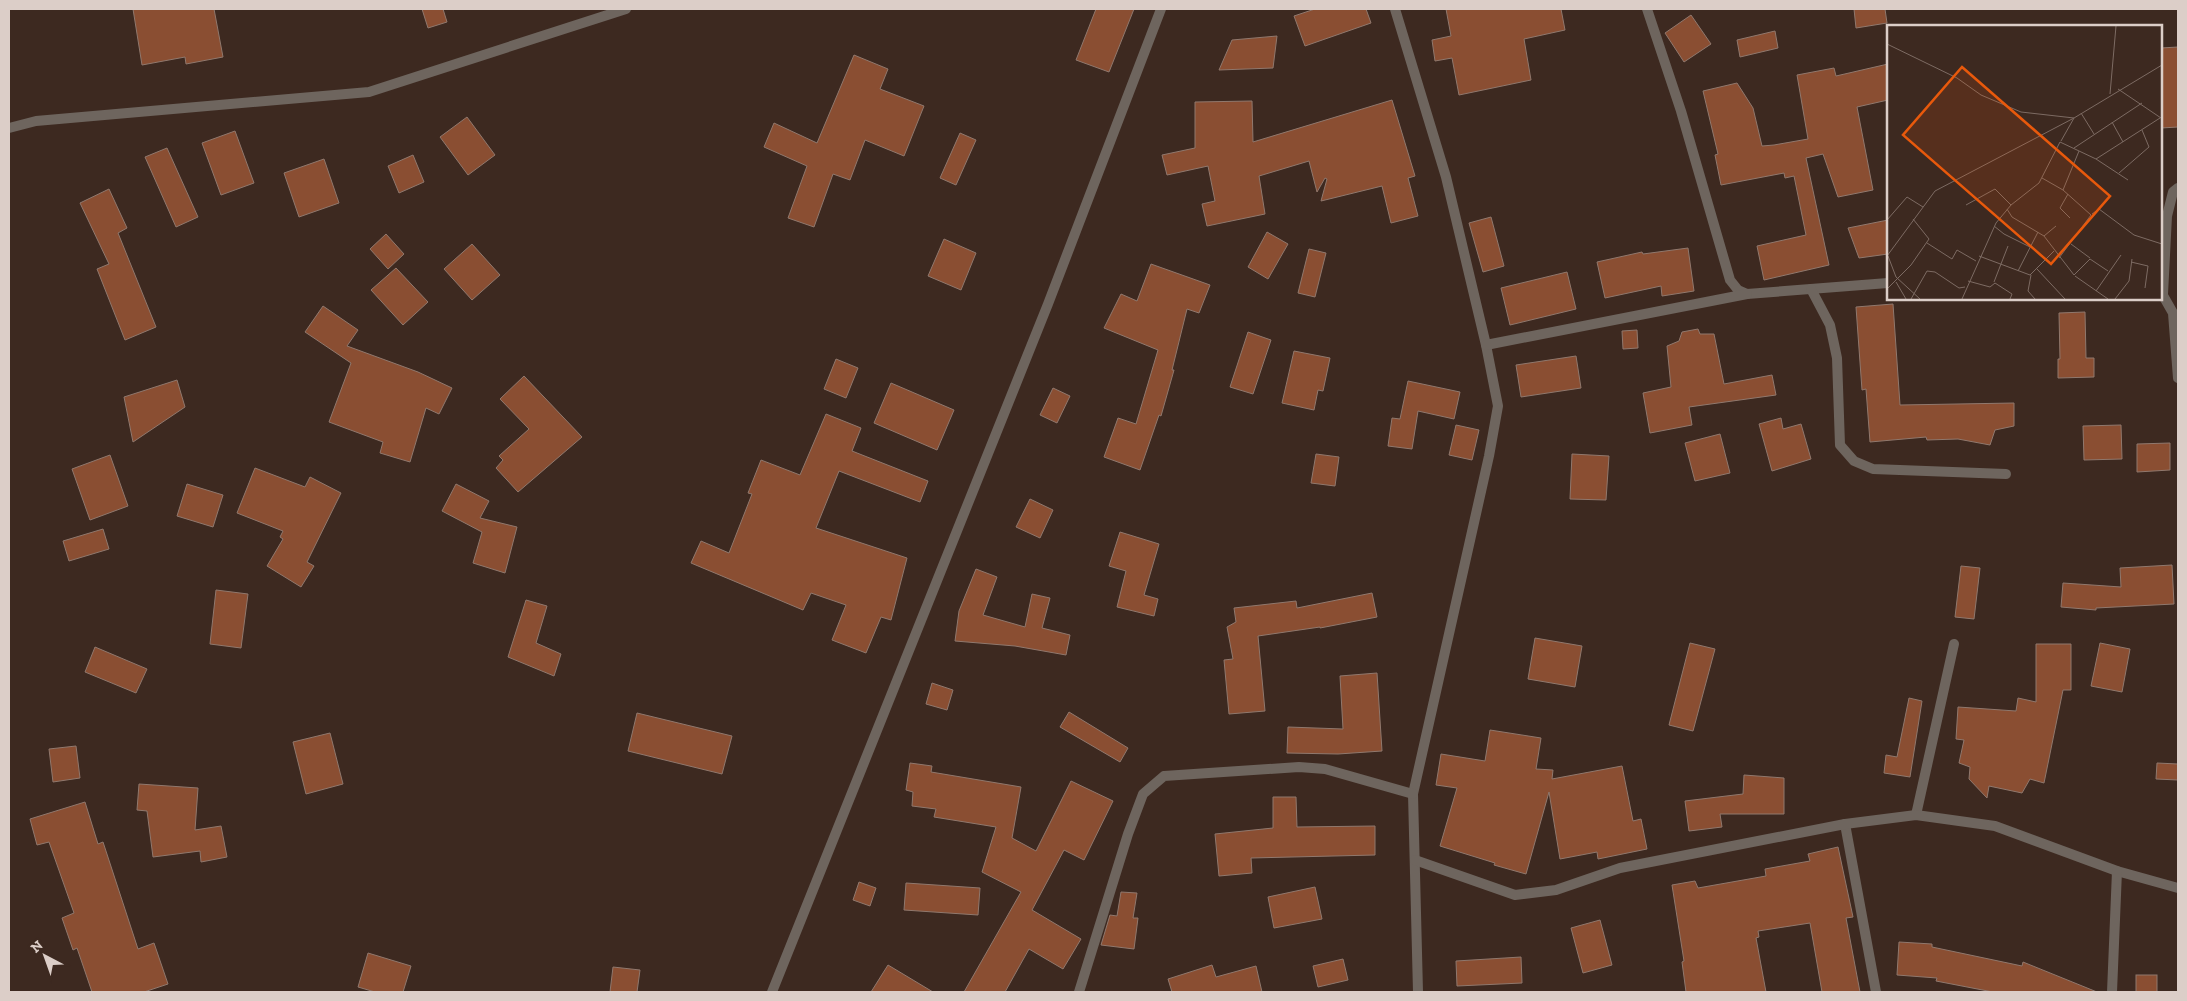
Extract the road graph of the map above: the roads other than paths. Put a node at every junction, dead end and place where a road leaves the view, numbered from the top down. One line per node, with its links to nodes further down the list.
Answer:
1 (626, 9): 5 (street)
2 (1160, 9): 21 (street)
3 (1395, 9): 11 (street)
4 (1647, 9): 10 (street)
5 (9, 128)
6 (2178, 188): 9 (street)
7 (1887, 283): 8 (street)
8 (1811, 289): 10 (street); 13 (street)
9 (2162, 293): 12 (street)
10 (1747, 294): 11 (street)
11 (1486, 345): 15 (street)
12 (2178, 378)
13 (2006, 474)
14 (1954, 644): 16 (street)
15 (1414, 794): 18 (street); 22 (street)
16 (1916, 815): 17 (street); 19 (street)
17 (1845, 824): 18 (street); 24 (street)
18 (1415, 860): 23 (street)
19 (2117, 871): 20 (street); 25 (street)
20 (2178, 888)
21 (772, 992)
22 (1079, 992)
23 (1418, 992)
24 (1876, 992)
25 (2112, 992)

